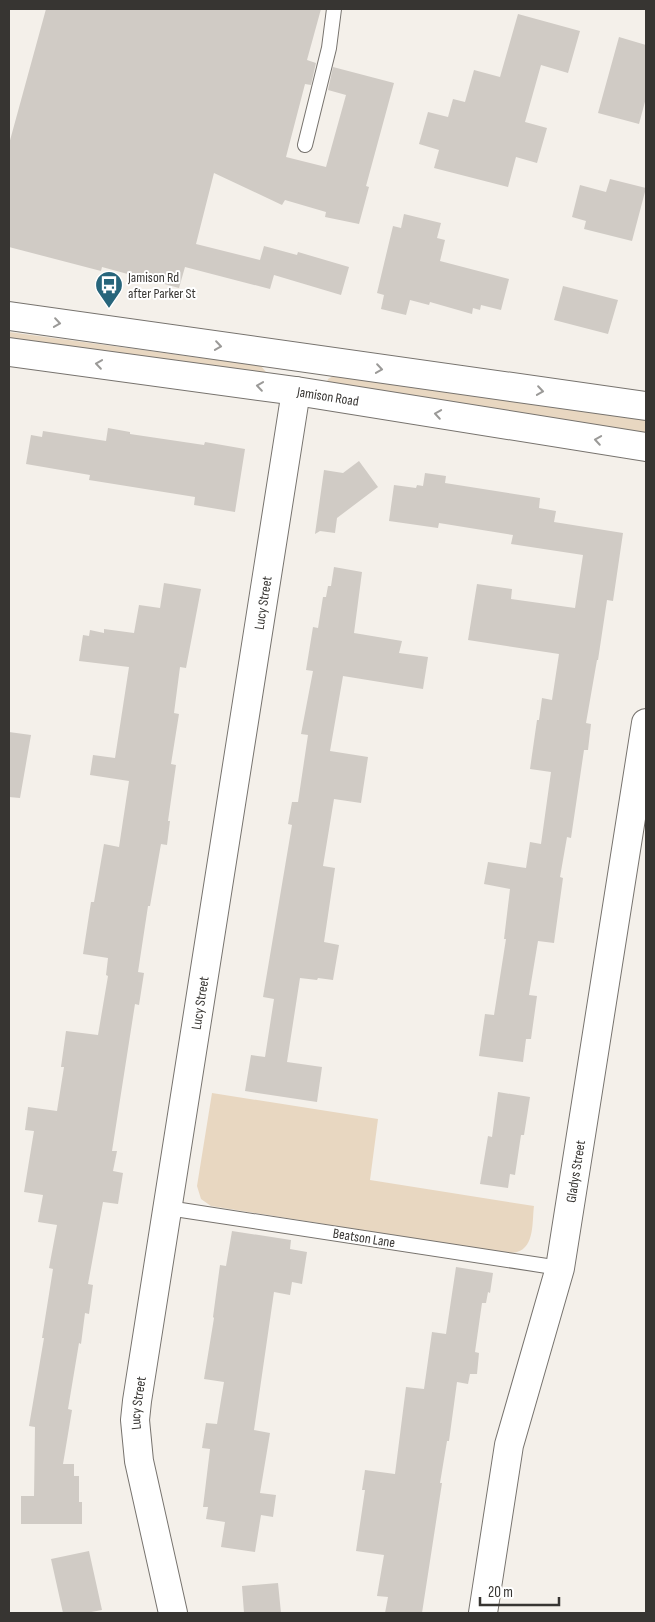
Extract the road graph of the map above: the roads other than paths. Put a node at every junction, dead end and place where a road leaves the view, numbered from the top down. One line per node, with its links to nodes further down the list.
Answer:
1 (334, 9): 2 (lane)
2 (304, 145)
3 (9, 316): 5 (street, one-way to 5)
4 (9, 352): 6 (street, Jamison Road, one-way to 4)
5 (300, 358): 6 (street, Lucy Street); 7 (street, one-way to 7)
6 (296, 391): 8 (street, Jamison Road, one-way to 6); 10 (street, Lucy Street)
7 (646, 406)
8 (646, 447)
9 (646, 724): 11 (street, Gladys Street)
10 (168, 1208): 11 (lane, Beatson Lane); 12 (street, Lucy Street)
11 (560, 1268): 13 (street, Gladys Street)
12 (173, 1613)
13 (483, 1613)

